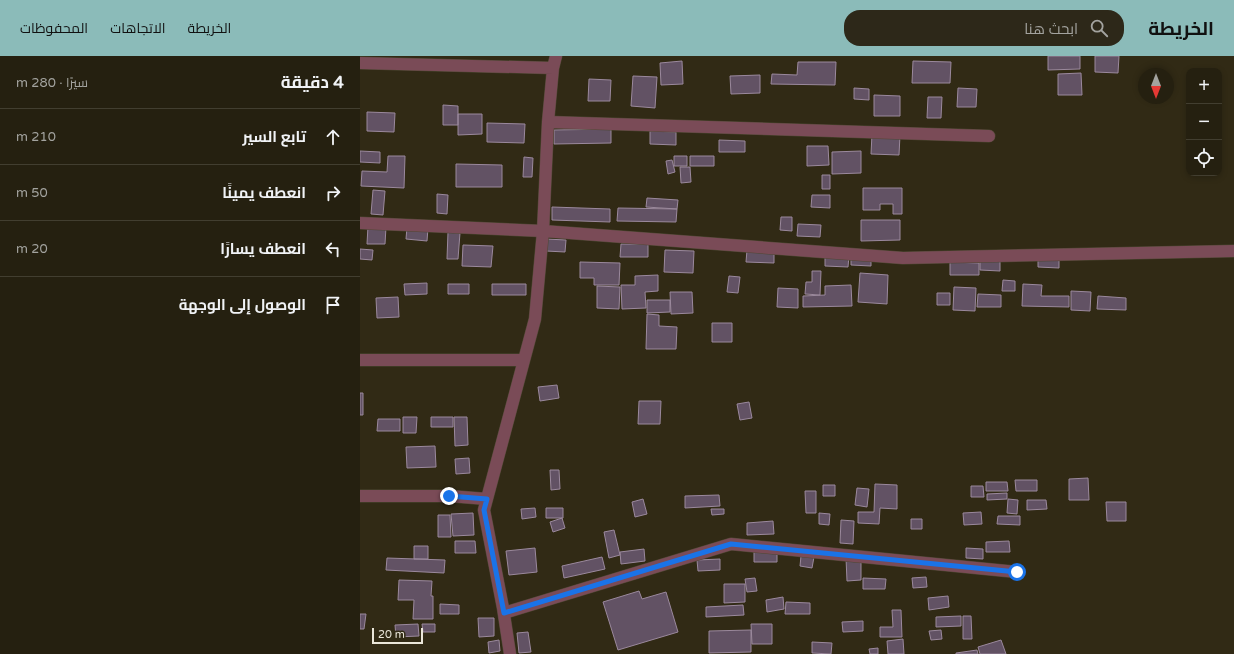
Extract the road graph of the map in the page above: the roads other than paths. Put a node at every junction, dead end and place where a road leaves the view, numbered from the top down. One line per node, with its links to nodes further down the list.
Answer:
1 (555, 62): 2 (street); 3 (street)
2 (360, 63)
3 (548, 122): 4 (street); 6 (street)
4 (990, 136)
5 (360, 223): 6 (street)
6 (543, 231): 7 (street); 9 (street)
7 (1234, 251)
8 (360, 360): 9 (street)
9 (524, 360): 11 (street)
10 (360, 496): 11 (street)
11 (487, 499): 13 (street)
12 (1017, 572): 13 (street)
13 (504, 613): 14 (street)
14 (510, 654)

